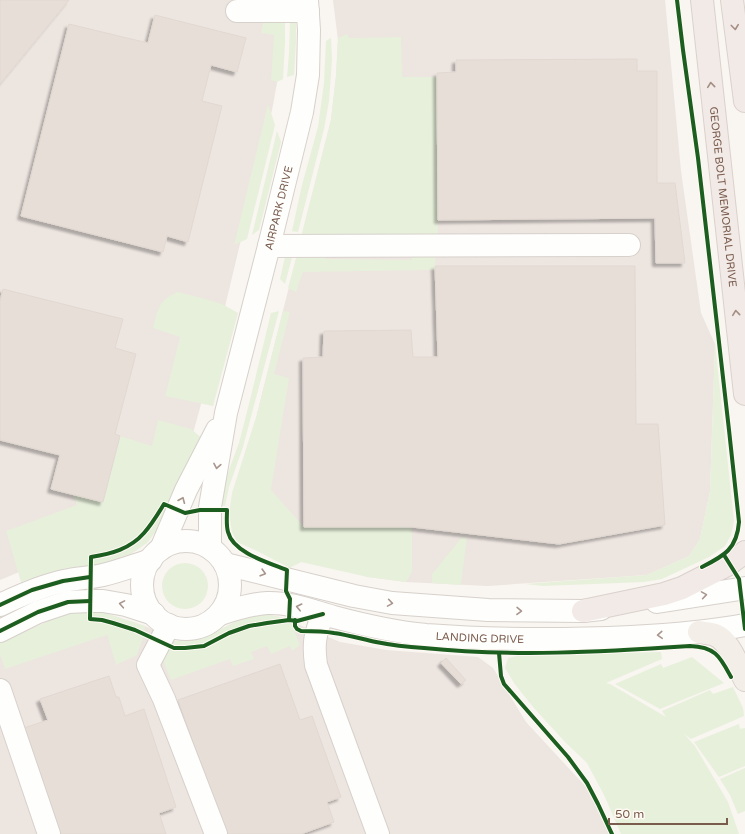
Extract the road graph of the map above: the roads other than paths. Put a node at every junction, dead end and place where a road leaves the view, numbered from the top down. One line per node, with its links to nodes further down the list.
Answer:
1 (702, 0): 8 (highway, GEORGE BOLT MEMORIAL DRIVE, one-way to 1)
2 (732, 0): 5 (highway, one-way to 5)
3 (307, 5): 4 (street); 7 (street, AIRPARK DRIVE)
4 (237, 12)
5 (745, 101)
6 (629, 245): 7 (street)
7 (269, 246): 9 (street, AIRPARK DRIVE)
8 (745, 394)
9 (226, 414): 10 (street, AIRPARK DRIVE, one-way to 10); 12 (street, AIRPARK DRIVE, one-way to 9)
10 (210, 548): 12 (street); 13 (street)
11 (745, 552): 16 (highway)
12 (156, 554): 15 (street); 19 (street)
13 (225, 564): 16 (street, one-way to 16); 17 (street)
14 (745, 588): 16 (street, one-way to 14)
15 (0, 605)
16 (582, 611)
17 (220, 614): 18 (street, LANDING DRIVE, one-way to 17); 19 (street)
18 (323, 614): 22 (street, LANDING DRIVE, one-way to 18); 27 (street)
19 (161, 620): 21 (street, one-way to 21); 26 (street)
20 (745, 625): 22 (street, LANDING DRIVE)
21 (0, 632)
22 (699, 632): 23 (main road)
23 (745, 680)
24 (0, 691): 25 (street)
25 (49, 834)
26 (216, 834)
27 (378, 834)

